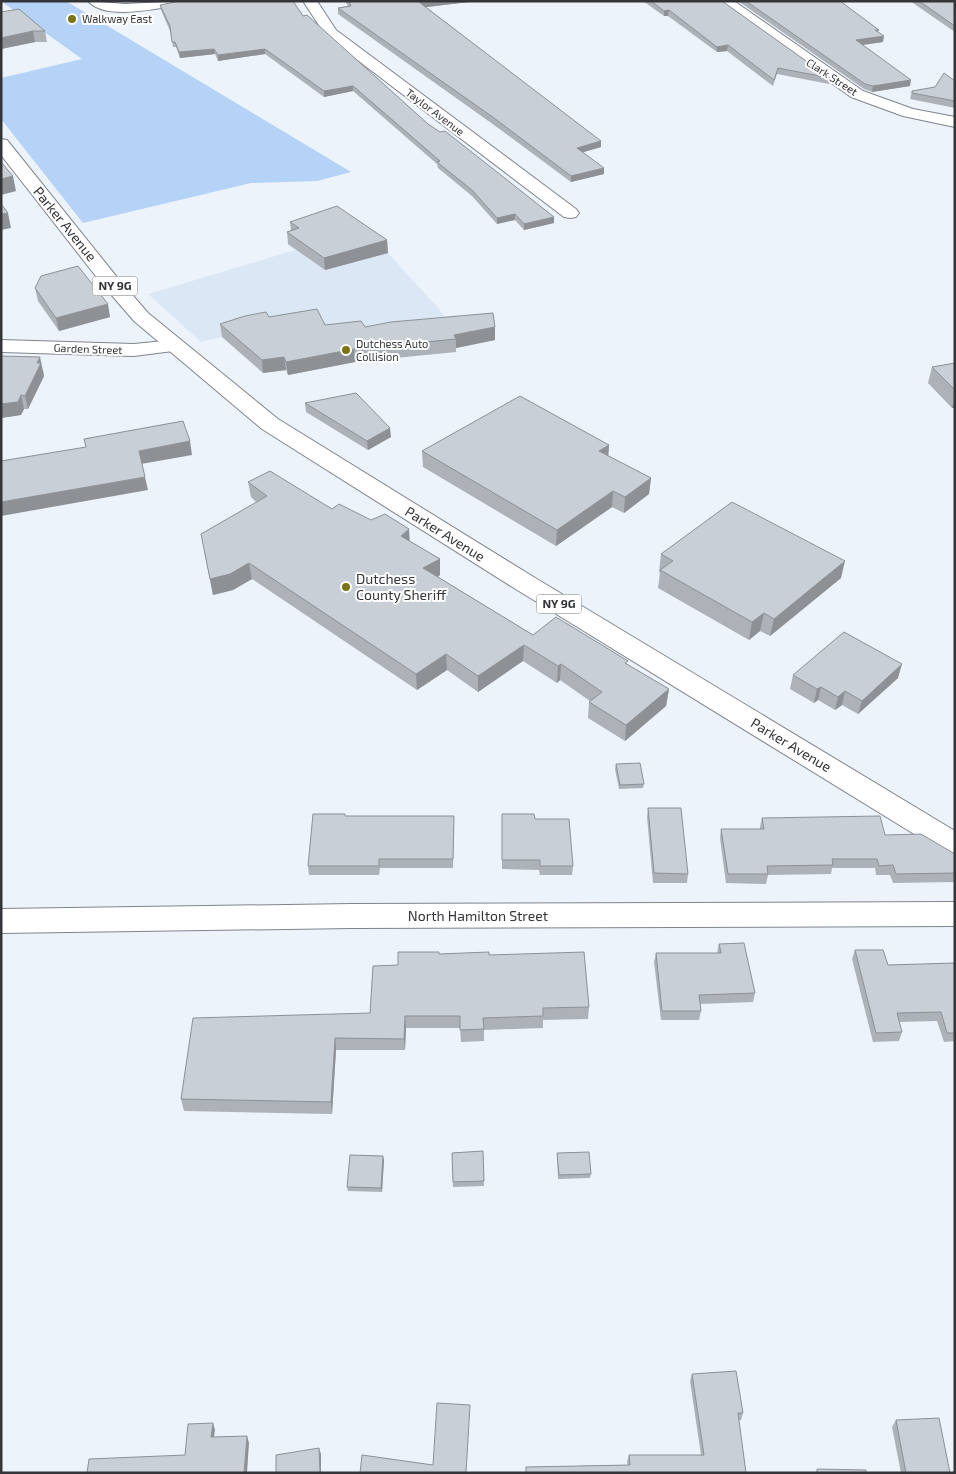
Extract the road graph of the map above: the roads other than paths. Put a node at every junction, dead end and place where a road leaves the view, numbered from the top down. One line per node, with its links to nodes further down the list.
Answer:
1 (95, 1): 2 (street)
2 (180, 1)
3 (310, 1): 7 (street, Taylor Avenue)
4 (724, 1): 5 (street, Clark Street)
5 (955, 122)
6 (1, 144): 9 (street, Parker Avenue / NY 9G)
7 (570, 213)
8 (1, 346): 9 (street, Garden Street)
9 (174, 346): 10 (street, Parker Avenue / NY 9G)
10 (955, 845)
11 (955, 914): 12 (street, North Hamilton Street)
12 (1, 921)

